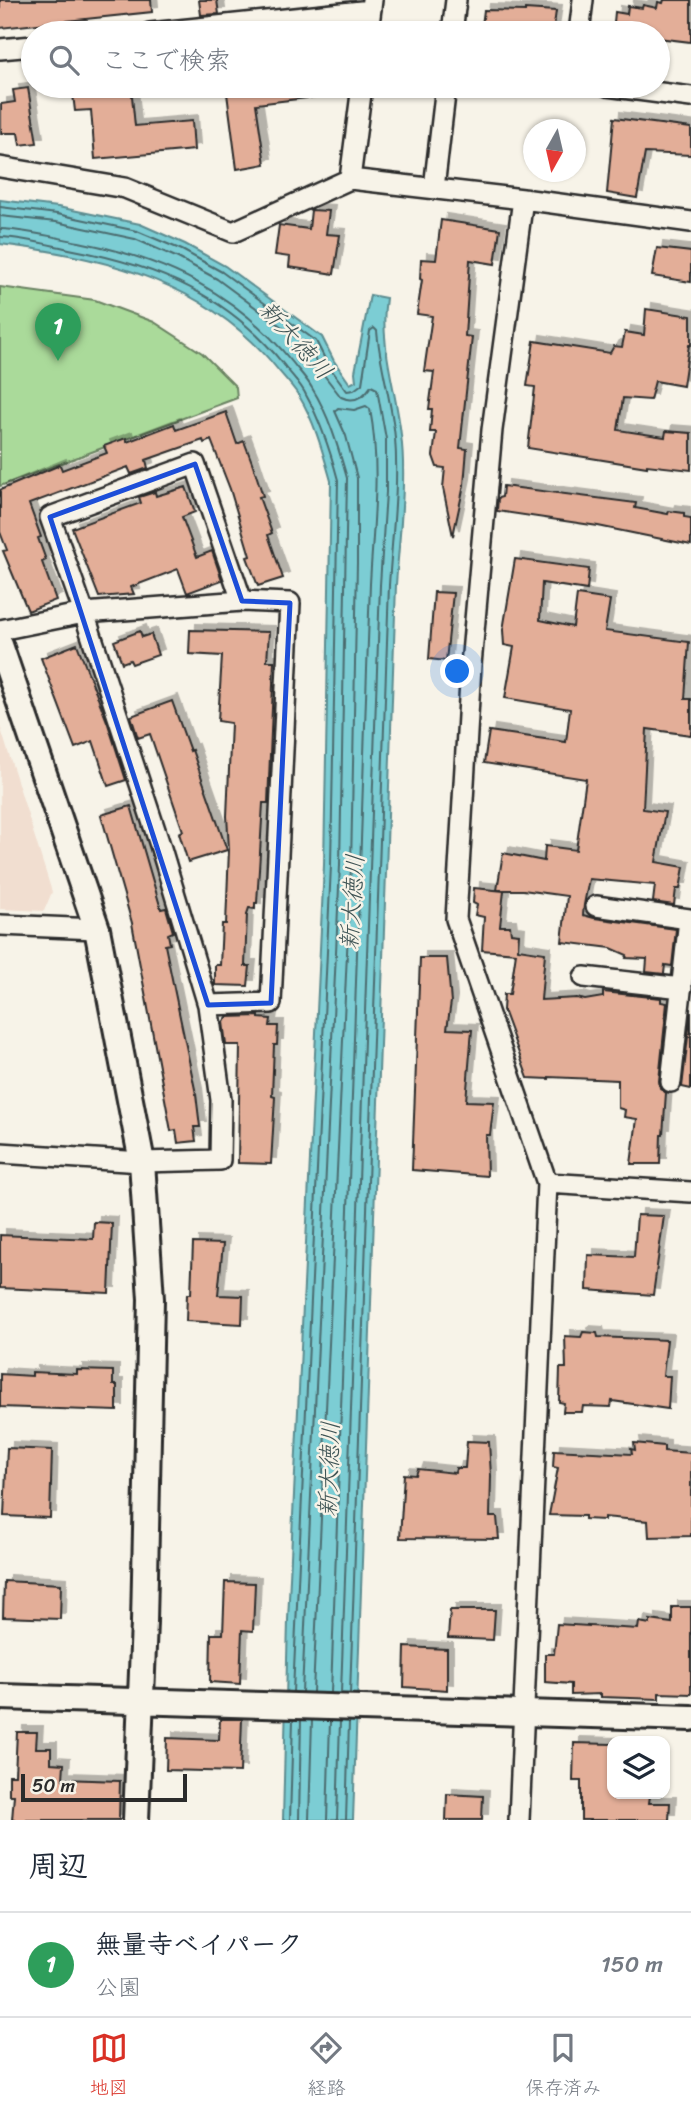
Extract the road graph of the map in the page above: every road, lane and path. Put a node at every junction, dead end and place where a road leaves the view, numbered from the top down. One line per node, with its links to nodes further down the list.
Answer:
1 (456, 0): 5 (street)
2 (583, 0): 6 (street)
3 (372, 5): 4 (street)
4 (245, 21)
5 (453, 21)
6 (580, 21)
7 (21, 47): 8 (street)
8 (0, 49)
9 (670, 94): 10 (street)
10 (691, 97)
11 (360, 98): 14 (street)
12 (445, 98): 15 (street)
13 (0, 167): 14 (street)
14 (350, 179): 15 (street)
15 (434, 188): 16 (street)
16 (523, 199): 17 (street); 33 (street)
17 (691, 222)
18 (242, 601): 19 (street); 19 (street); 28 (street)
19 (84, 613): 20 (street); 28 (street)
20 (0, 630)
21 (0, 645): 25 (street)
22 (596, 906): 23 (street)
23 (690, 914): 27 (street)
24 (0, 925): 25 (street)
25 (97, 929): 32 (street)
26 (584, 977): 27 (street)
27 (684, 997): 29 (street)
28 (208, 1004): 32 (street)
29 (682, 1060): 30 (street)
30 (671, 1082)
31 (0, 1153): 32 (street)
32 (142, 1162): 36 (street)
33 (547, 1183): 34 (street); 37 (street)
34 (691, 1192)
35 (0, 1696): 36 (street)
36 (140, 1702): 37 (street); 39 (street)
37 (523, 1713): 38 (street); 40 (street)
38 (691, 1718)
39 (136, 1820)
40 (519, 1820)

